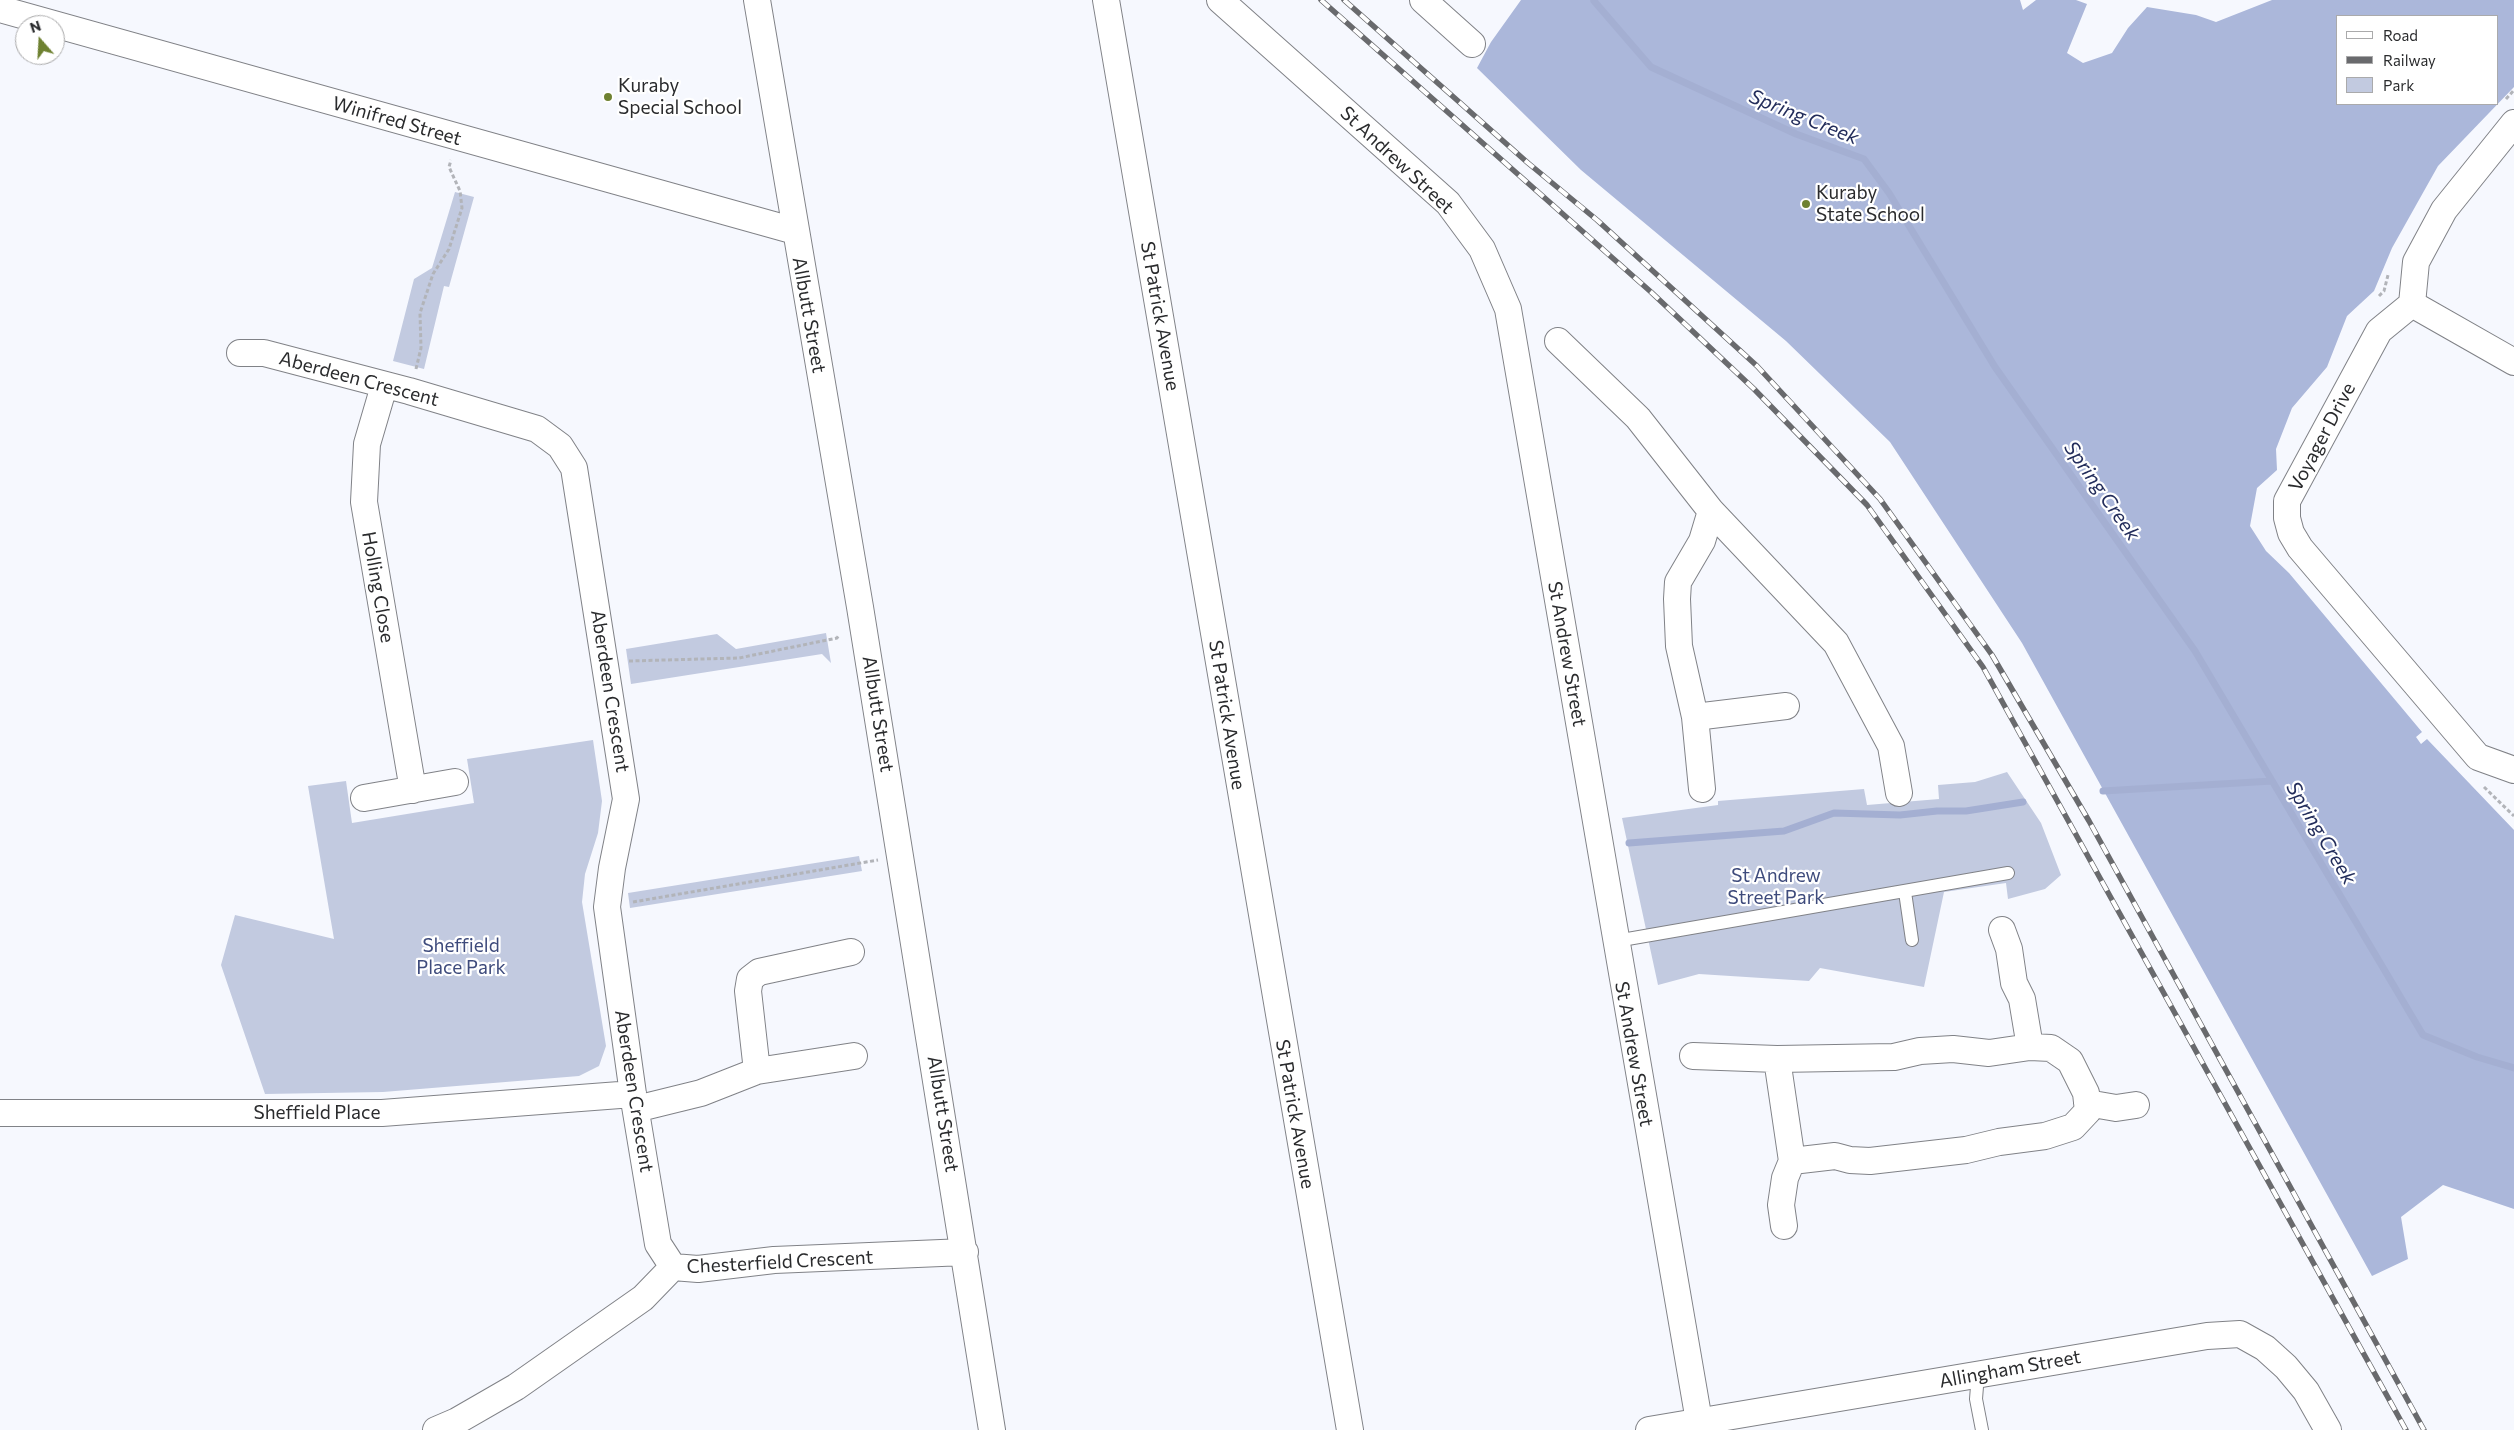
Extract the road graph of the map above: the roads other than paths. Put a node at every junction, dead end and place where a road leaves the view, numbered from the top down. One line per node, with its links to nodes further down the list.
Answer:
1 (757, 0): 8 (street, Allbutt Street)
2 (1106, 0): 46 (street, St Patrick Avenue)
3 (1220, 0): 27 (street, St Andrew Street)
4 (1423, 0): 6 (street)
5 (0, 9): 8 (street, Winifred Street)
6 (1472, 44)
7 (2508, 114): 9 (street)
8 (795, 231): 40 (street, Allbutt Street)
9 (2412, 304): 12 (street); 17 (street, Voyager Drive)
10 (1558, 341): 14 (street)
11 (240, 353): 13 (street, Aberdeen Crescent)
12 (2514, 362)
13 (384, 386): 20 (street, Holling Close); 34 (street, Aberdeen Crescent)
14 (1711, 511): 16 (street); 21 (street)
15 (1786, 706): 16 (street)
16 (1695, 717): 19 (street)
17 (2514, 770)
18 (455, 782): 20 (street)
19 (1702, 789)
20 (412, 790): 22 (street)
21 (1899, 793)
22 (364, 798)
23 (2008, 873): 24 (lane)
24 (1905, 892): 26 (lane); 27 (lane)
25 (2002, 930): 29 (street)
26 (1912, 940)
27 (1616, 941): 43 (street, St Andrew Street)
28 (851, 952): 33 (street)
29 (2030, 1047): 32 (street); 35 (street)
30 (854, 1056): 33 (street, Sheffield Place)
31 (1693, 1056): 32 (street)
32 (1777, 1059): 38 (street)
33 (757, 1071): 34 (street, Sheffield Place)
34 (635, 1102): 37 (street, Sheffield Place); 41 (street, Aberdeen Crescent)
35 (2087, 1103): 36 (street); 38 (street)
36 (2136, 1105)
37 (0, 1113)
38 (1792, 1161): 39 (street)
39 (1784, 1226)
40 (965, 1252): 41 (street, Chesterfield Crescent); 45 (street, Allbutt Street)
41 (673, 1267): 44 (street, Chesterfield Crescent)
42 (1978, 1374): 43 (street, Allingham Street); 48 (lane); 49 (street, Allingham Street)
43 (1699, 1421): 47 (street, Allingham Street)
44 (436, 1430)
45 (992, 1430)
46 (1350, 1430)
47 (1649, 1430)
48 (1982, 1430)
49 (2328, 1430)

